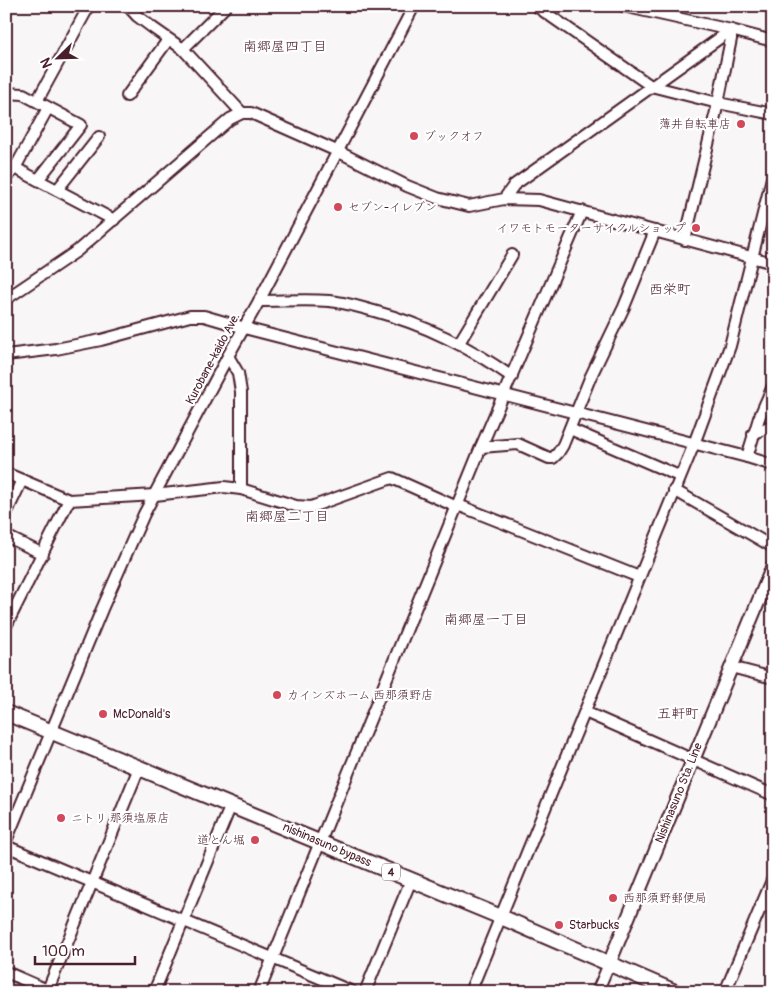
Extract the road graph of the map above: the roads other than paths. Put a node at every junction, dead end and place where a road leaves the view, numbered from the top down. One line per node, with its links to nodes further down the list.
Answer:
1 (89, 6): 14 (street)
2 (128, 6): 8 (street)
3 (226, 6): 10 (street)
4 (414, 6): 20 (street, Kurobane-kaido Ave.)
5 (536, 6): 11 (street)
6 (623, 6): 7 (street)
7 (731, 30): 9 (street); 11 (street); 15 (street)
8 (168, 40): 10 (street); 13 (street)
9 (773, 41)
10 (183, 49): 17 (street)
11 (651, 86): 15 (street); 26 (street)
12 (6, 93): 14 (street)
13 (128, 96)
14 (37, 102): 16 (street)
15 (718, 103): 18 (street); 30 (street)
16 (48, 108): 21 (street); 24 (street)
17 (242, 113): 20 (street); 28 (street)
18 (773, 114)
19 (98, 137): 25 (street)
20 (339, 152): 26 (street); 35 (street, Kurobane-kaido Ave.)
21 (15, 168): 23 (street); 24 (street)
22 (773, 174): 32 (street)
23 (6, 178)
24 (38, 180): 25 (street)
25 (57, 190): 28 (street)
26 (504, 199): 27 (street)
27 (582, 211): 29 (street); 40 (street)
28 (114, 220): 34 (street)
29 (655, 231): 30 (street); 43 (street)
30 (684, 240): 32 (street)
31 (512, 255): 37 (street)
32 (752, 258): 33 (street); 47 (street)
33 (773, 263)
34 (6, 299)
35 (259, 301): 36 (street, Kurobane-kaido Ave.); 37 (street)
36 (243, 328): 38 (street); 39 (street, Kurobane-kaido Ave.); 42 (street)
37 (459, 343): 40 (street)
38 (6, 355)
39 (228, 356): 54 (street); 56 (street, Kurobane-kaido Ave.)
40 (512, 377): 42 (street)
41 (773, 386): 46 (street)
42 (503, 394): 43 (street); 48 (street)
43 (576, 413): 45 (street); 47 (street)
44 (773, 425): 46 (street)
45 (570, 429): 48 (street); 52 (street)
46 (753, 434): 49 (street)
47 (694, 444): 49 (street); 52 (street)
48 (481, 447): 58 (street)
49 (746, 457): 50 (street)
50 (773, 465)
51 (6, 472): 53 (street)
52 (679, 476): 55 (street)
53 (22, 480): 57 (street); 59 (street)
54 (242, 489): 56 (street); 58 (street)
55 (674, 490): 61 (street); 64 (street)
56 (155, 495): 57 (street); 70 (street, Kurobane-kaido Ave.)
57 (69, 500): 62 (street)
58 (458, 506): 64 (street); 76 (street)
59 (6, 514)
60 (6, 536): 62 (street)
61 (773, 547)
62 (43, 554): 65 (street)
63 (773, 566): 66 (main road, Nishinasuno Sta. Line)
64 (639, 577): 68 (street)
65 (8, 620)
66 (731, 667): 67 (street); 71 (main road, Nishinasuno Sta. Line)
67 (773, 678)
68 (585, 712): 71 (street); 83 (street)
69 (6, 713): 70 (highway, nishinasuno bypass / 4)
70 (52, 732): 72 (highway, nishinasuno bypass / 4); 75 (street, Kurobane-kaido Ave.)
71 (693, 760): 73 (street); 86 (main road, Nishinasuno Sta. Line)
72 (139, 768): 74 (highway, nishinasuno bypass / 4); 80 (street)
73 (773, 795)
74 (231, 805): 76 (highway, nishinasuno bypass / 4); 84 (street)
75 (6, 840)
76 (320, 842): 79 (highway, nishinasuno bypass / 4); 85 (street)
77 (6, 846): 80 (street)
78 (773, 878): 81 (street)
79 (411, 880): 83 (highway, nishinasuno bypass / 4); 92 (street)
80 (93, 882): 84 (street); 88 (street)
81 (761, 905): 82 (street); 96 (street)
82 (773, 909)
83 (501, 917): 86 (highway, nishinasuno bypass / 4); 93 (street)
84 (184, 919): 85 (street); 89 (street)
85 (273, 958): 90 (street); 91 (street)
86 (609, 964): 94 (street); 95 (highway, nishinasuno bypass / 4)
87 (6, 972): 88 (street)
88 (49, 991)
89 (154, 992)
90 (259, 992)
91 (353, 992)
92 (365, 992)
93 (470, 992)
94 (597, 992)
95 (675, 992)
96 (725, 992)

